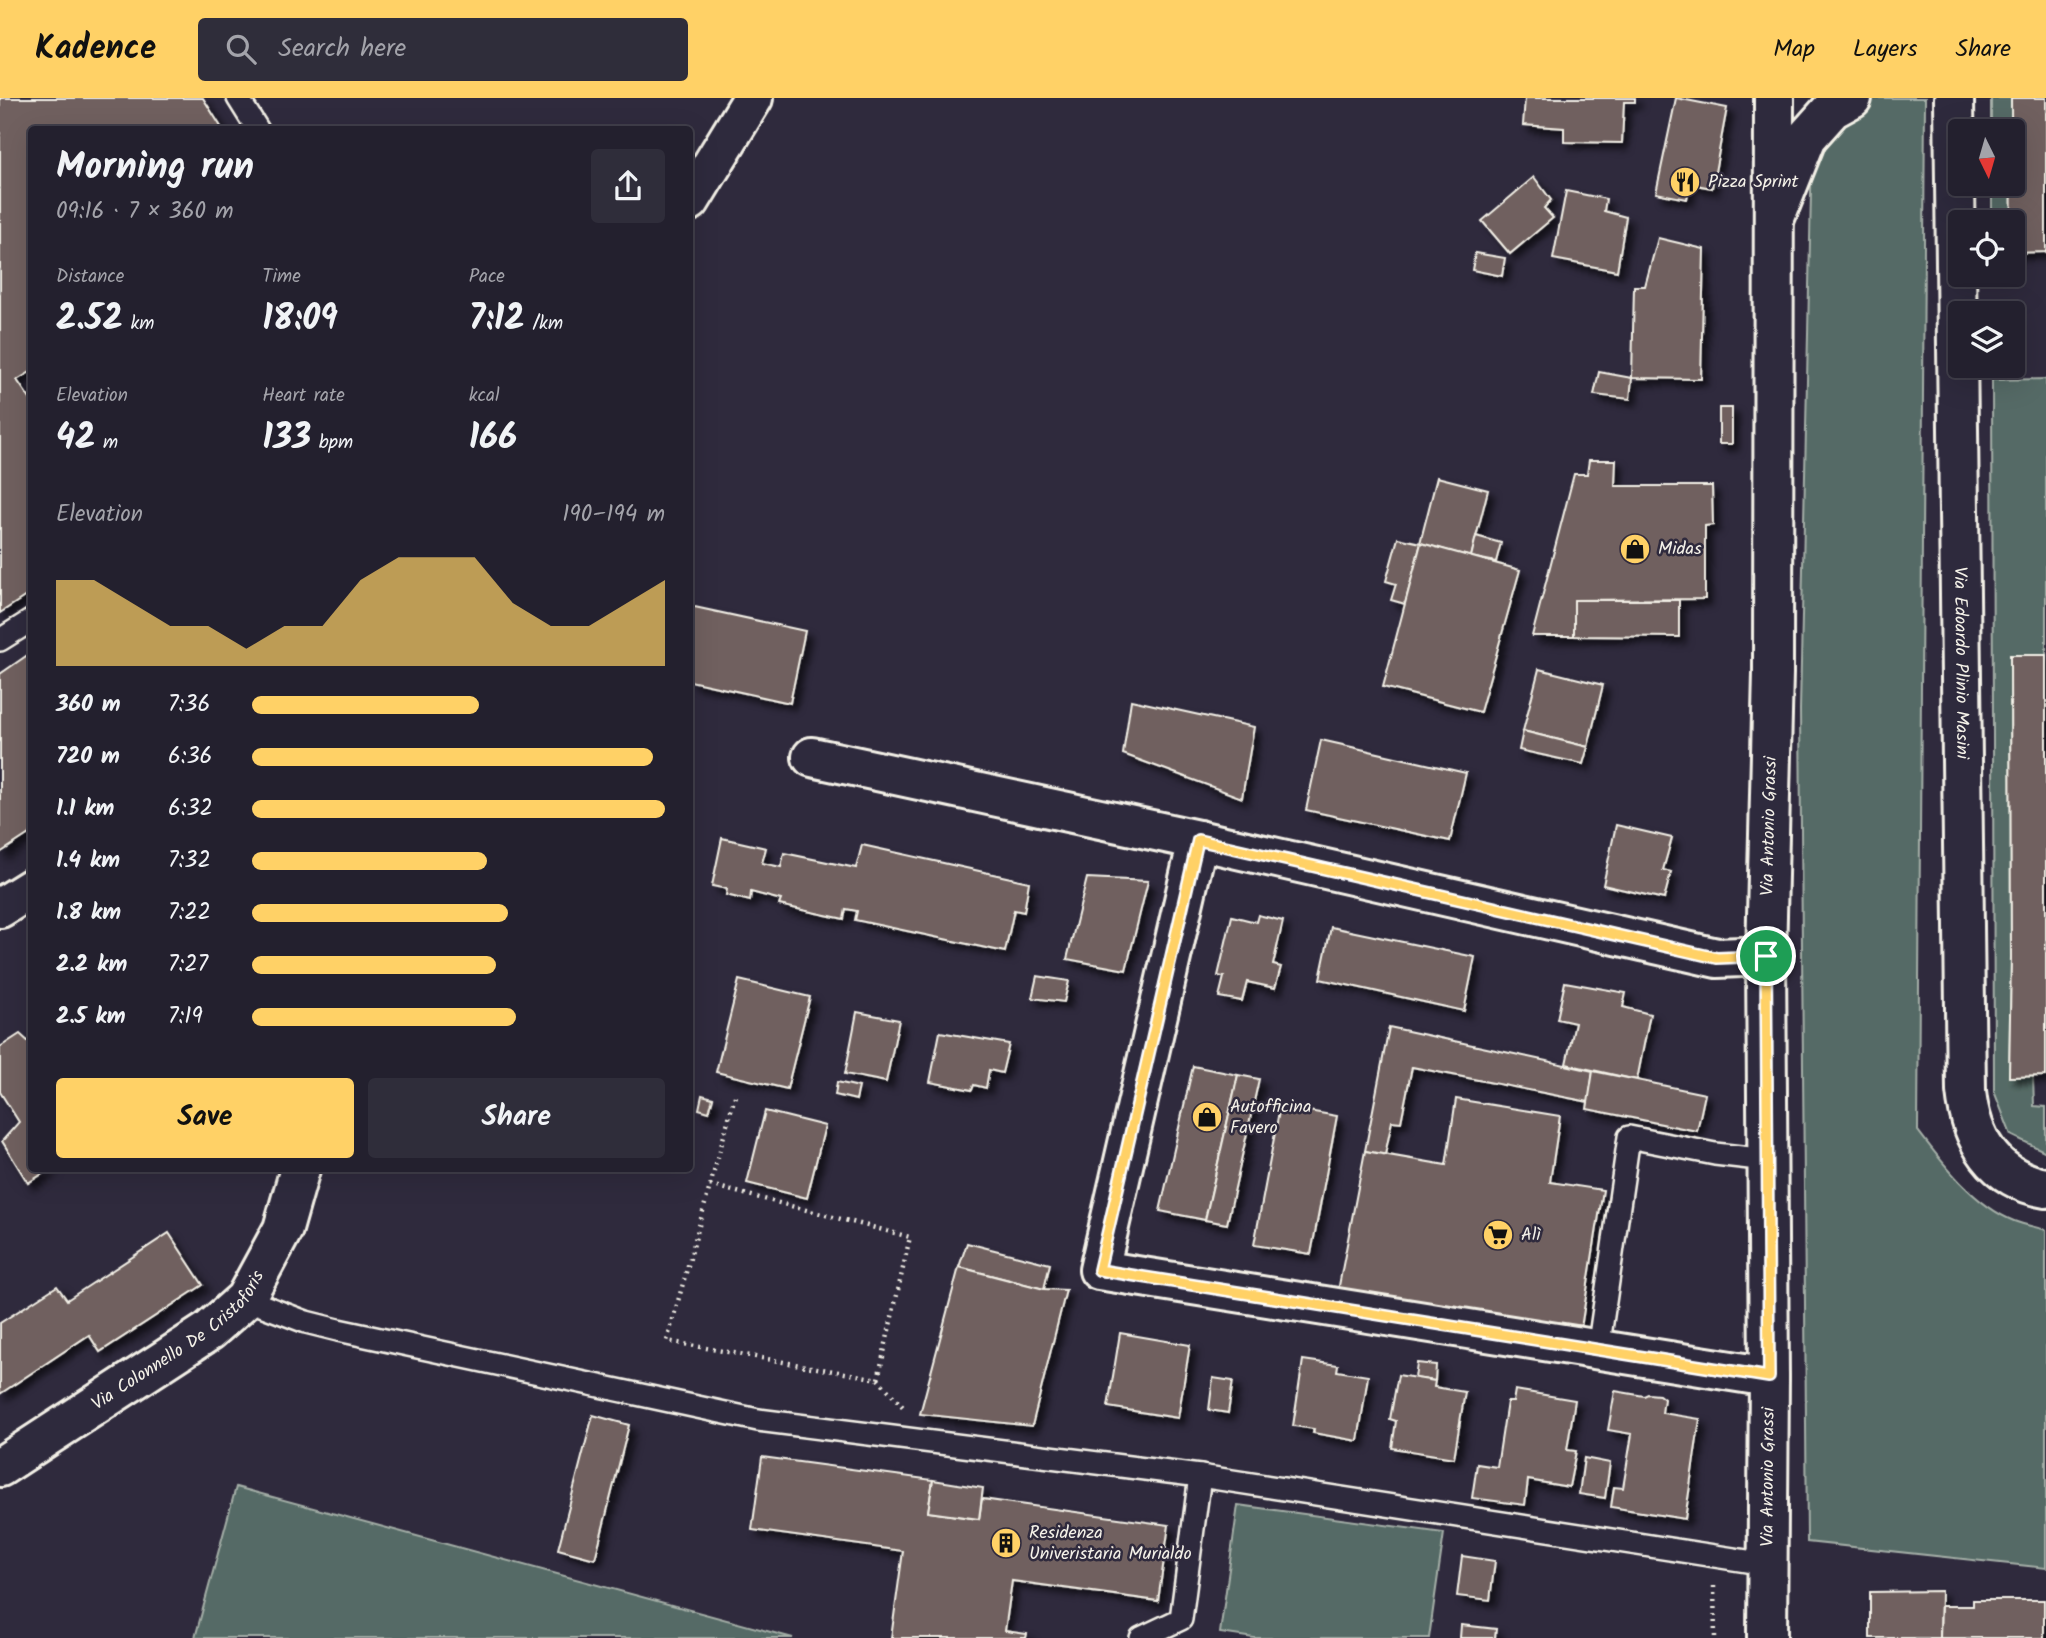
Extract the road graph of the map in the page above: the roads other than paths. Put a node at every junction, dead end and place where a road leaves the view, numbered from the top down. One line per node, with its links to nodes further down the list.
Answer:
1 (238, 98): 6 (lane)
2 (1852, 98): 8 (street)
3 (1954, 98): 18 (street, Via Edoardo Plinio Masini)
4 (753, 99): 7 (street)
5 (1774, 99): 8 (street, Via Antonio Grassi)
6 (256, 126)
7 (693, 196)
8 (1773, 222): 15 (street, Via Antonio Grassi)
9 (28, 622): 10 (lane)
10 (0, 640)
11 (812, 757): 12 (street)
12 (1198, 840): 15 (street); 20 (street)
13 (28, 890): 14 (street)
14 (0, 908)
15 (1766, 956): 16 (street, Via Antonio Grassi)
16 (1767, 1160): 20 (lane); 21 (street, Via Antonio Grassi)
17 (299, 1172): 19 (street, Via Colonnello De Cristoforis)
18 (2046, 1188)
19 (245, 1299): 22 (street, Via Colonnello De Cristoforis); 23 (lane)
20 (1598, 1350): 21 (street)
21 (1769, 1377): 24 (street, Via Antonio Grassi)
22 (0, 1467)
23 (1200, 1476): 24 (lane); 25 (lane)
24 (1766, 1564): 26 (street, Via Antonio Grassi)
25 (1141, 1638)
26 (1767, 1638)

